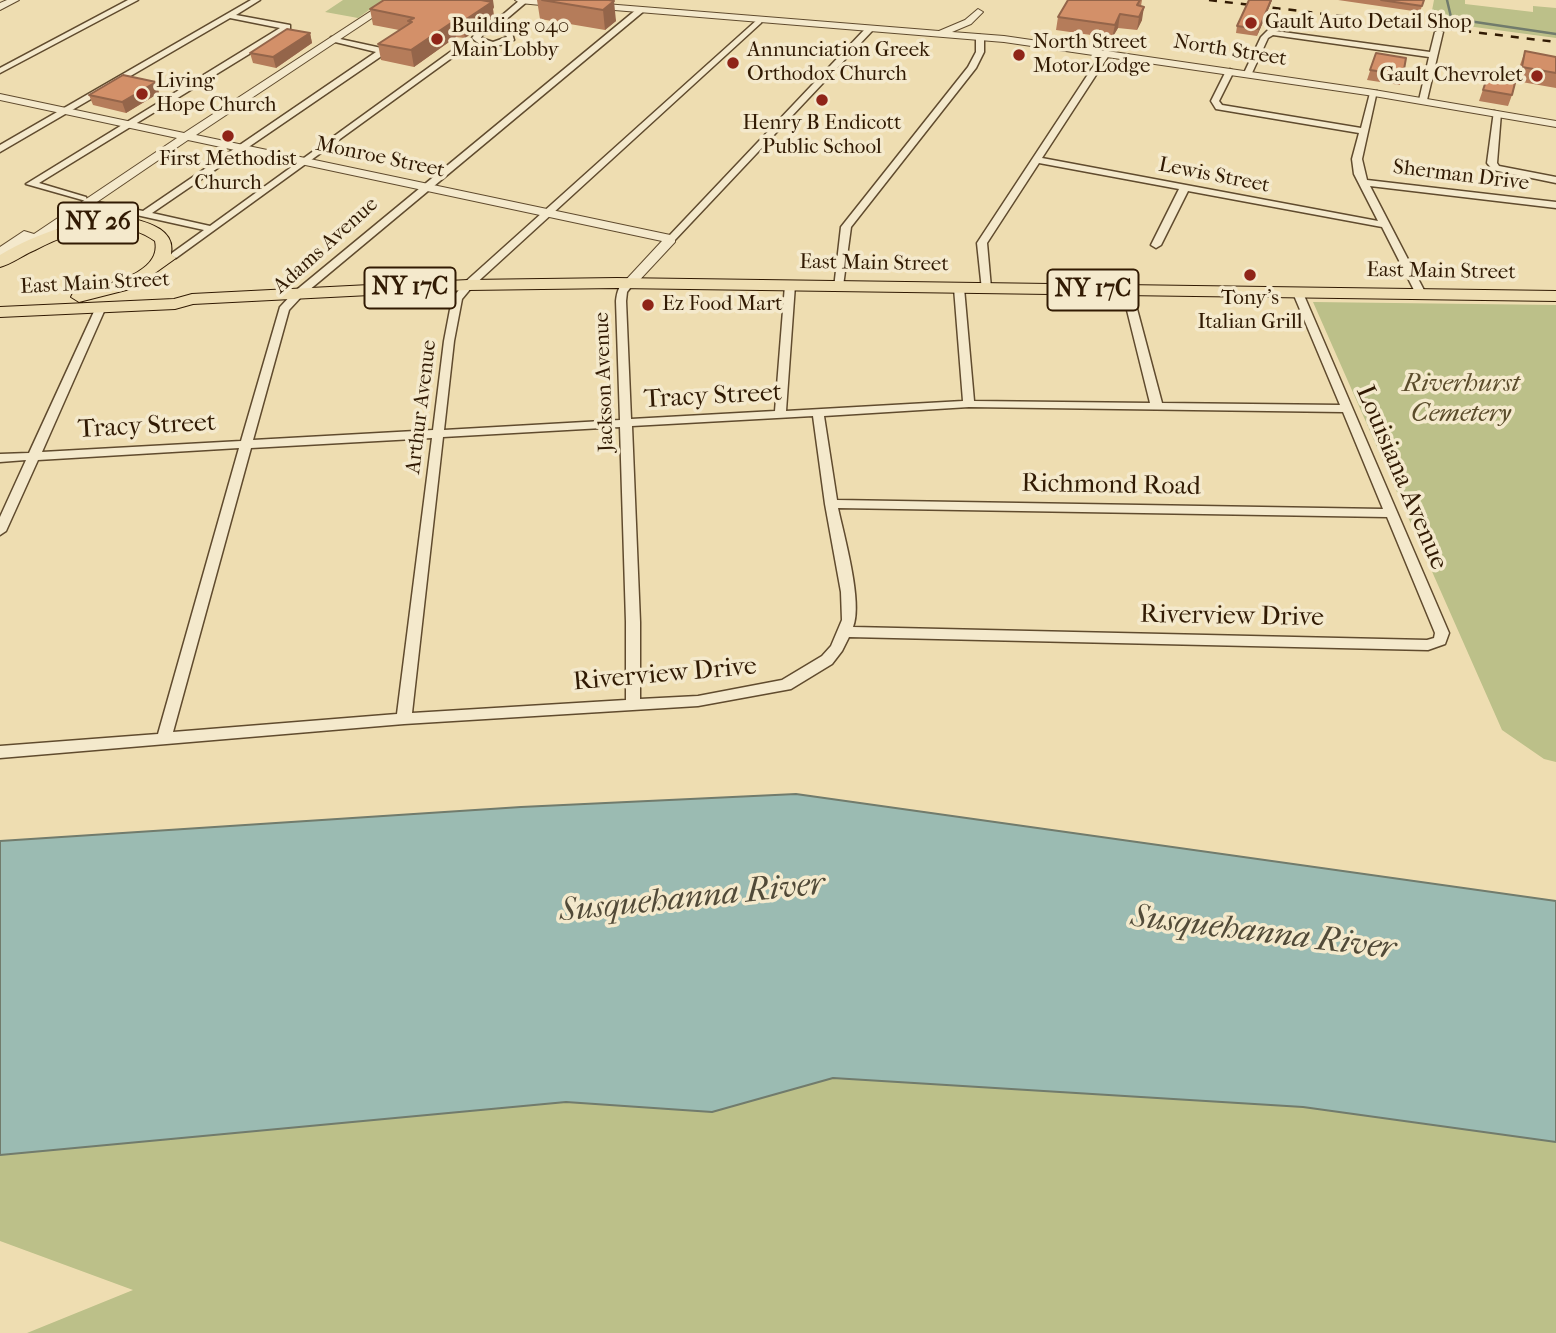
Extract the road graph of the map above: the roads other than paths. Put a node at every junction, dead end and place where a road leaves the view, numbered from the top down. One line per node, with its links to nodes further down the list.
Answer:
1 (14, 0): 8 (street)
2 (134, 0): 21 (street)
3 (256, 0): 10 (street)
4 (394, 0): 6 (street)
5 (522, 0): 9 (street, North Street); 12 (street)
6 (382, 5): 17 (street)
7 (978, 6): 15 (street); 16 (street)
8 (0, 7)
9 (640, 10): 11 (street, North Street); 39 (street, Adams Avenue)
10 (229, 16): 27 (street); 29 (street)
11 (758, 21): 13 (street, North Street); 43 (street, Arthur Avenue)
12 (489, 30)
13 (869, 30): 15 (street, North Street); 47 (street, Jackson Avenue)
14 (1439, 32): 20 (street)
15 (935, 34): 16 (street, North Street)
16 (979, 37): 19 (street, North Street); 55 (street)
17 (334, 39): 32 (street); 33 (street)
18 (456, 52): 36 (street)
19 (1107, 52): 22 (street, North Street); 35 (street)
20 (1434, 55): 23 (street); 26 (street)
21 (0, 71)
22 (1230, 71): 23 (street, North Street); 31 (street)
23 (1248, 73): 24 (street, North Street)
24 (1374, 93): 26 (street, North Street); 31 (street)
25 (0, 97): 27 (street, Monroe Street)
26 (1423, 100): 28 (street, North Street)
27 (66, 111): 29 (street, Monroe Street); 34 (street)
28 (1497, 113): 30 (street, North Street); 37 (street)
29 (129, 123): 32 (street, Monroe Street); 41 (street)
30 (1556, 124)
31 (1362, 131): 38 (street)
32 (186, 136): 33 (street, Monroe Street); 41 (street)
33 (242, 148): 36 (street, Monroe Street); 44 (street)
34 (0, 149)
35 (1036, 160): 40 (street, Lewis Street); 57 (street)
36 (304, 162): 39 (street, Monroe Street); 46 (street)
37 (1556, 180)
38 (1362, 182): 42 (street, Sherman Drive); 45 (street)
39 (426, 187): 43 (street, Monroe Street); 60 (street, Adams Avenue)
40 (1184, 189): 45 (street, Lewis Street); 48 (street)
41 (86, 201): 44 (street); 50 (street)
42 (1556, 205)
43 (546, 213): 47 (street, Monroe Street); 53 (street, Arthur Avenue)
44 (143, 215): 46 (street)
45 (1386, 225): 61 (street)
46 (211, 229): 49 (street)
47 (671, 239): 52 (street, Jackson Avenue)
48 (1156, 245)
49 (176, 255): 51 (main road); 62 (main road)
50 (2, 257): 51 (main road, NY 26)
51 (155, 267): 65 (main road, NY 26)
52 (629, 283): 53 (main road, East Main Street / NY 17C); 54 (main road, East Main Street / NY 17C); 76 (street, Jackson Avenue)
53 (468, 285): 60 (main road, East Main Street / NY 17C); 77 (street, Arthur Avenue)
54 (790, 285): 55 (main road, East Main Street / NY 17C); 75 (street)
55 (838, 286): 56 (main road, East Main Street / NY 17C)
56 (959, 288): 57 (main road, East Main Street / NY 17C); 71 (street)
57 (986, 288): 58 (main road, East Main Street / NY 17C)
58 (1126, 290): 59 (main road, East Main Street / NY 17C); 72 (street)
59 (1298, 293): 61 (main road, East Main Street / NY 17C); 73 (street, Louisiana Avenue)
60 (298, 294): 64 (main road, East Main Street / NY 17C); 78 (street, Adams Avenue)
61 (1421, 294): 63 (main road, East Main Street / NY 17C)
62 (163, 296): 64 (main road, East Main Street / NY 17C); 65 (main road, East Main Street / NY 17C)
63 (1556, 296)
64 (192, 299): 67 (main road, East Main Street / NY 17C)
65 (65, 300): 66 (main road, East Main Street / NY 17C)
66 (0, 303)
67 (101, 307): 68 (main road, East Main Street / NY 17C); 79 (street)
68 (29, 311): 69 (main road, East Main Street / NY 17C); 70 (main road)
69 (0, 313)
70 (0, 325)
71 (970, 404): 72 (street, Tracy Street); 74 (street, Tracy Street)
72 (1157, 406): 73 (street, Tracy Street)
73 (1346, 409): 82 (street, Louisiana Avenue)
74 (818, 414): 75 (street, Tracy Street); 81 (street)
75 (780, 416): 76 (street, Tracy Street)
76 (627, 424): 77 (street, Tracy Street); 86 (street, Jackson Avenue)
77 (439, 434): 78 (street, Tracy Street); 87 (street, Arthur Avenue)
78 (247, 444): 79 (street, Tracy Street); 88 (street, Adams Avenue)
79 (33, 456): 80 (street, Tracy Street); 83 (street)
80 (0, 458)
81 (831, 504): 82 (street, Richmond Road); 84 (street)
82 (1391, 513): 85 (street, Louisiana Avenue)
83 (0, 531)
84 (845, 632): 85 (street, Riverview Drive); 86 (street, Riverview Drive)
85 (1438, 642)
86 (634, 705): 87 (street, Riverview Drive)
87 (404, 719): 88 (street, Riverview Drive)
88 (164, 737): 89 (street, Riverview Drive)
89 (0, 752)

